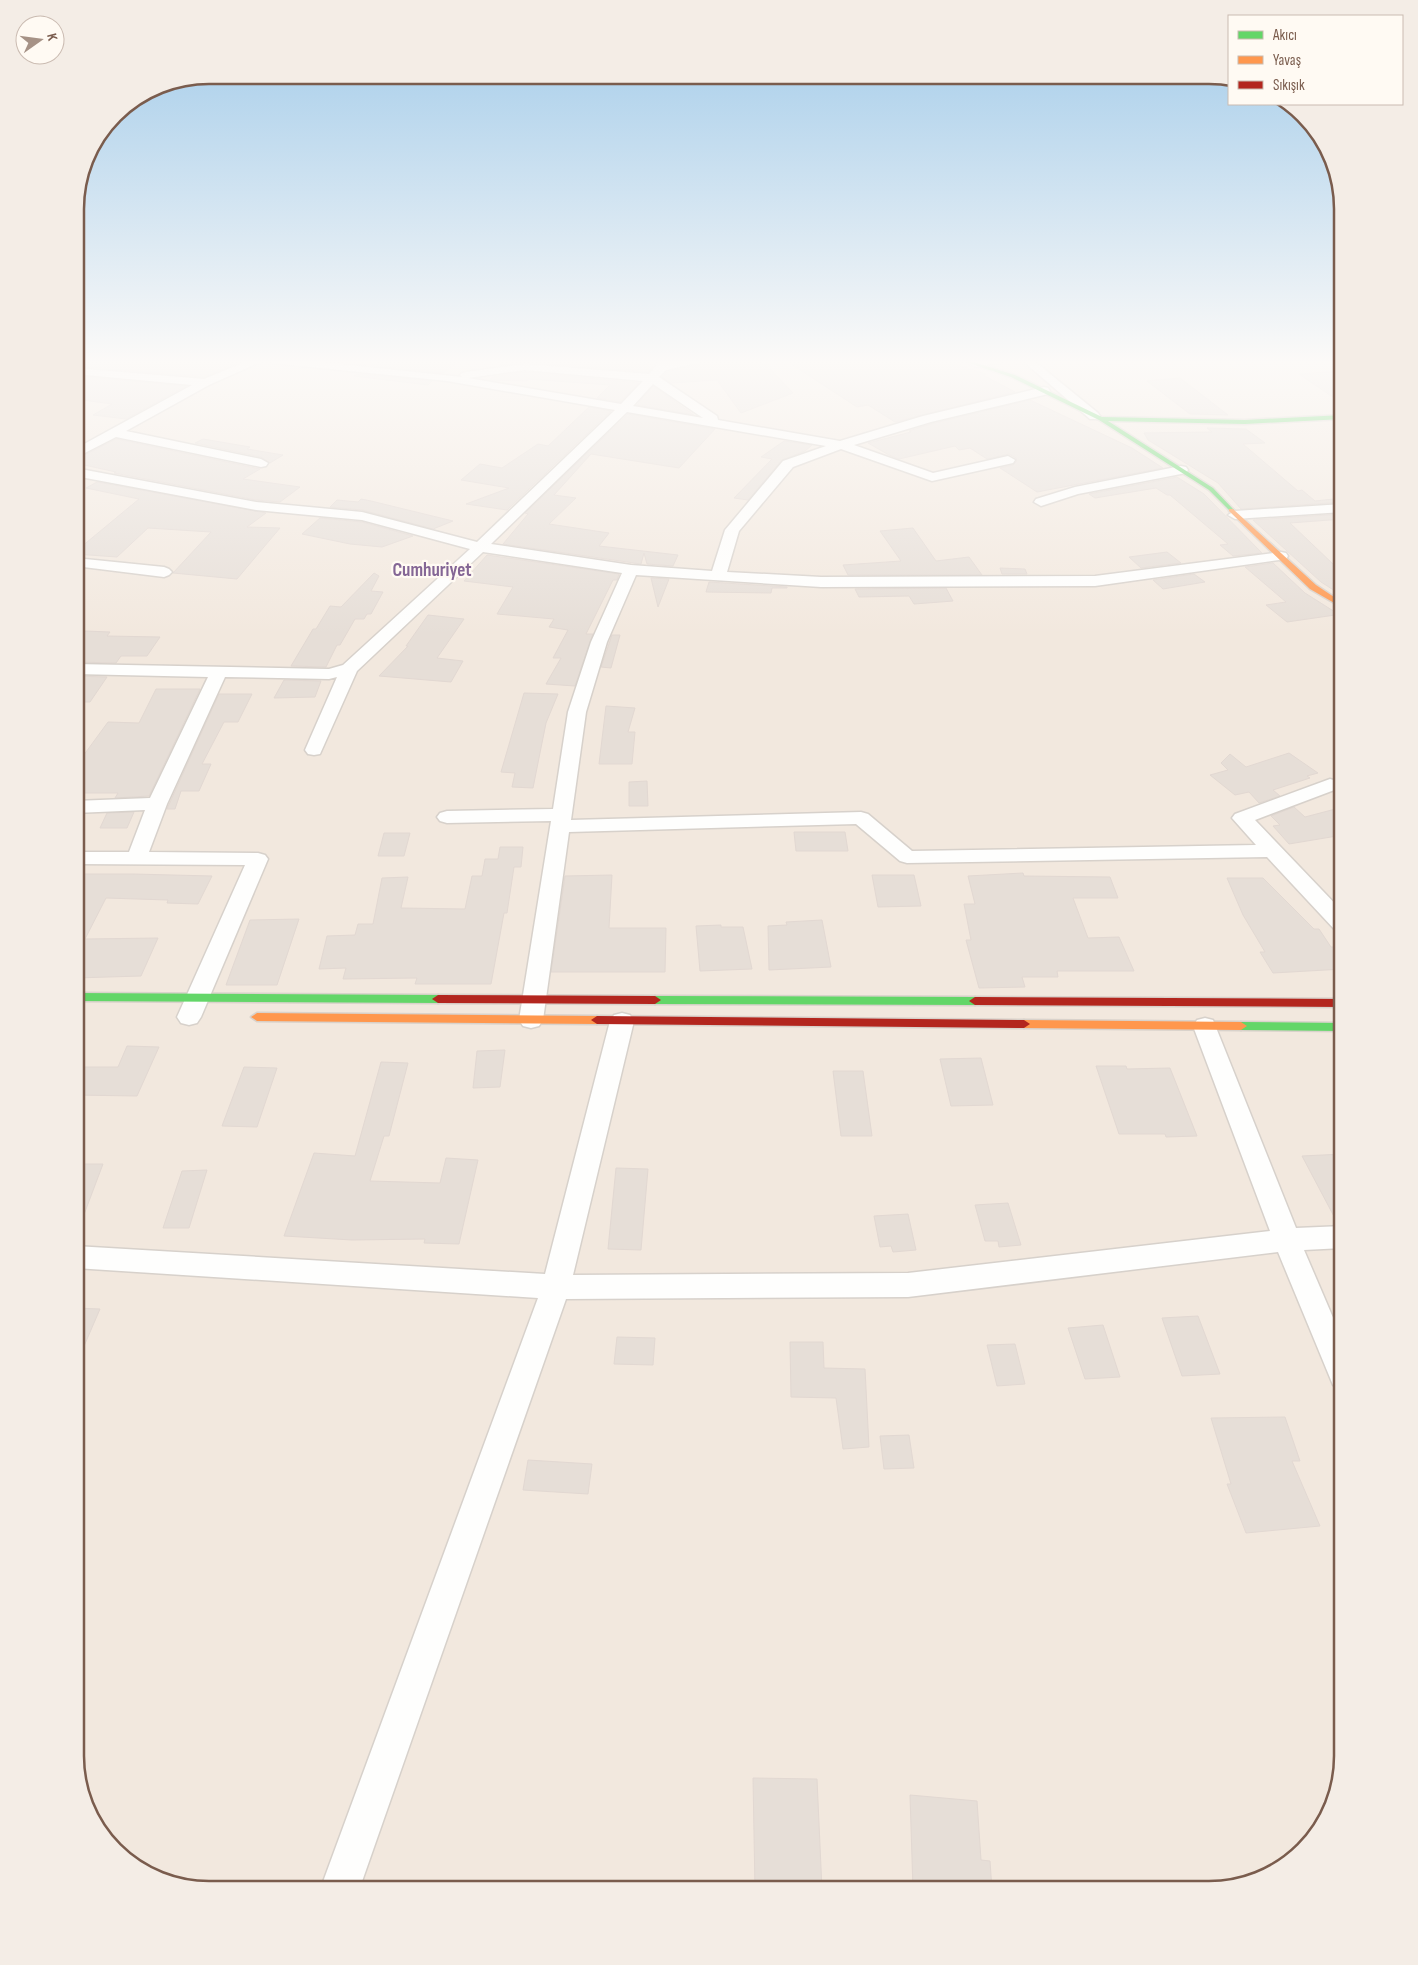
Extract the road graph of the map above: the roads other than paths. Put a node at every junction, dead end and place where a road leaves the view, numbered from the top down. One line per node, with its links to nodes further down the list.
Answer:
1 (206, 452): 7 (street)
2 (579, 452): 13 (street)
3 (822, 452): 18 (street)
4 (860, 452): 6 (street)
5 (1152, 452): 8 (street)
6 (1008, 460)
7 (261, 463)
8 (1181, 470): 10 (street); 12 (street)
9 (84, 474): 13 (street)
10 (1041, 502)
11 (1334, 509): 12 (street)
12 (1235, 515): 14 (street)
13 (480, 547): 16 (street); 21 (street)
14 (1281, 556): 18 (street); 19 (street)
15 (84, 563): 17 (street)
16 (631, 570): 18 (street); 28 (street)
17 (164, 572)
18 (718, 576)
19 (1334, 600)
20 (84, 669): 22 (street)
21 (349, 669): 22 (street); 23 (street)
22 (219, 672): 25 (street)
23 (314, 750)
24 (1330, 785): 29 (street)
25 (156, 804): 26 (street); 31 (street)
26 (84, 807)
27 (447, 817): 28 (street)
28 (561, 821): 29 (street); 34 (street)
29 (1272, 851): 32 (street)
30 (84, 858): 31 (street)
31 (137, 858): 36 (street)
32 (1334, 916)
33 (84, 998): 36 (street)
34 (534, 1000): 35 (street); 36 (street); 38 (street)
35 (1334, 1003)
36 (191, 1012)
37 (248, 1017): 38 (street)
38 (531, 1020): 39 (street)
39 (622, 1021): 40 (street); 45 (street)
40 (1205, 1026): 41 (street); 43 (street)
41 (1334, 1027)
42 (1334, 1237): 43 (street)
43 (1287, 1240): 45 (street); 46 (street)
44 (84, 1258): 45 (street)
45 (556, 1287): 47 (street)
46 (1334, 1354)
47 (343, 1881)

